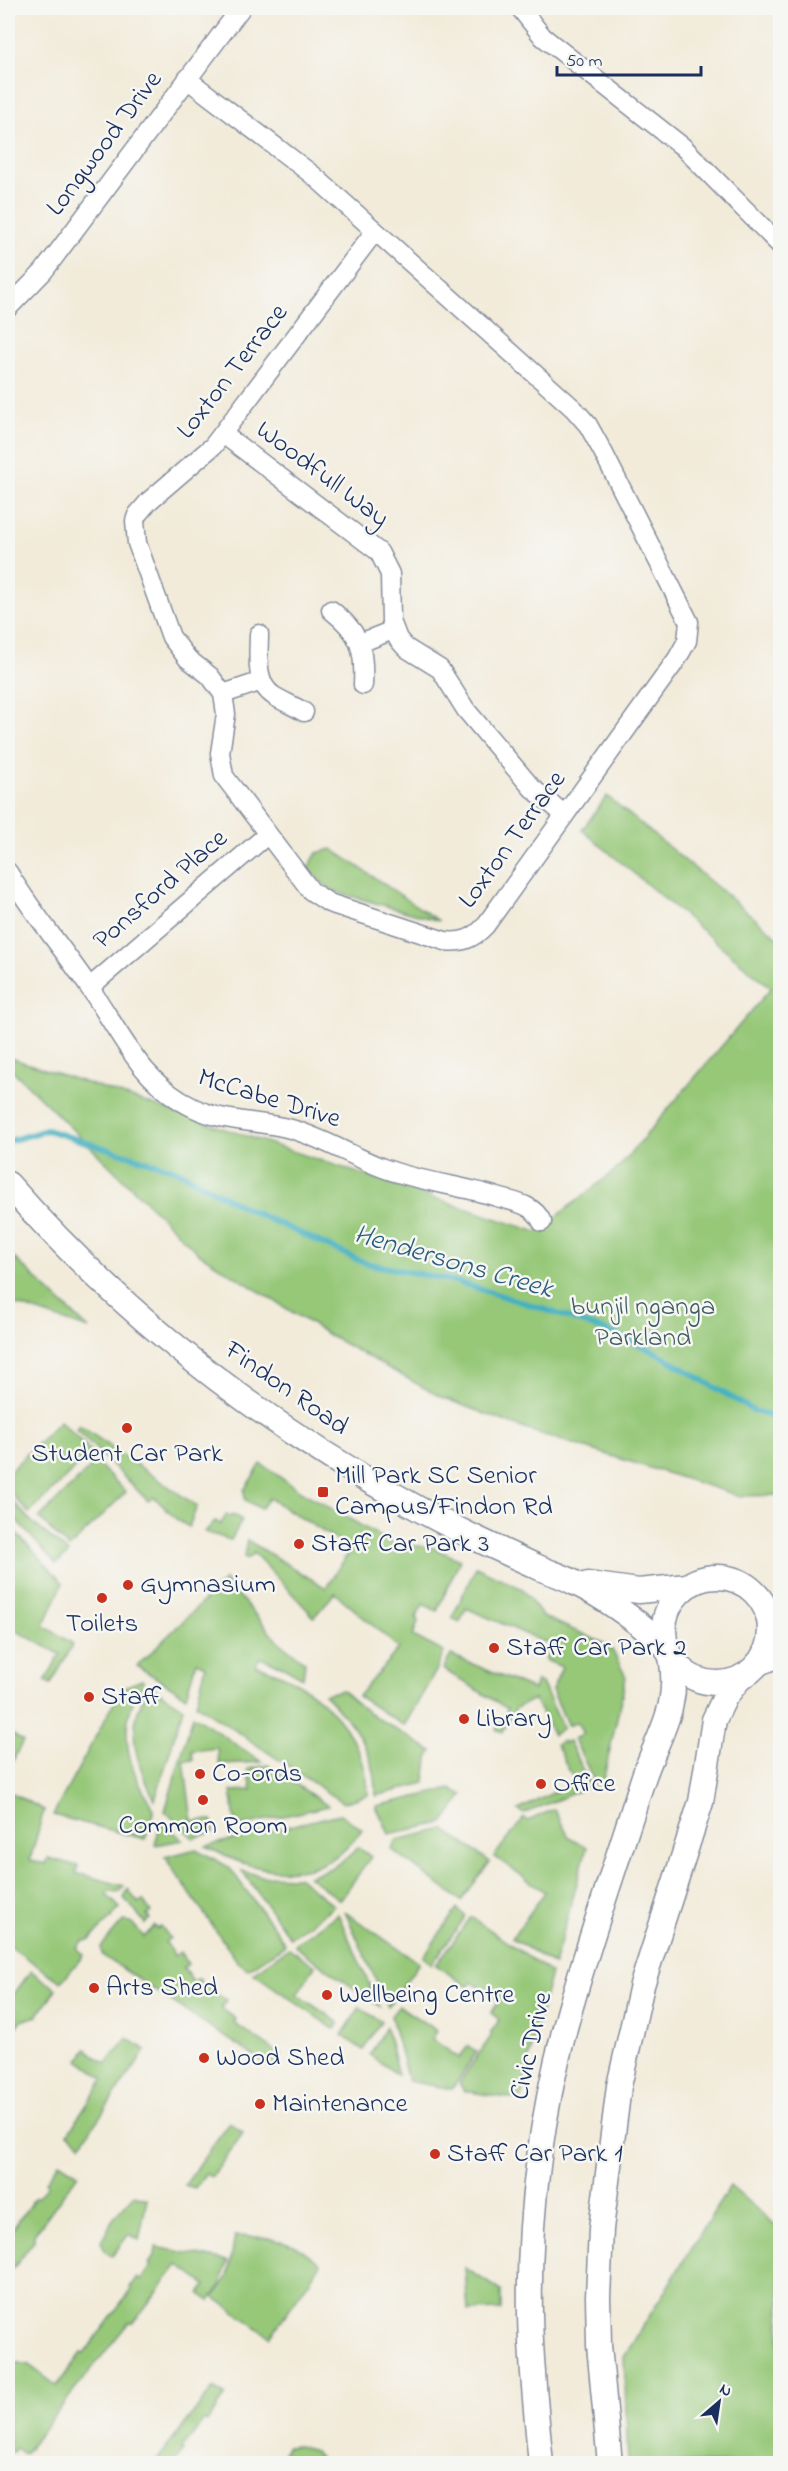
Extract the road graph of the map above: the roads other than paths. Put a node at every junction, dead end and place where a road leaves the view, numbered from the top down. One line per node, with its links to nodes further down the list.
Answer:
1 (241, 8): 3 (street, Longwood Drive)
2 (520, 8): 5 (street)
3 (188, 79): 4 (street, Loxton Terrace); 6 (street, Longwood Drive)
4 (375, 231): 7 (street, Loxton Terrace); 16 (street, Loxton Terrace)
5 (780, 245)
6 (8, 308)
7 (223, 434): 9 (street, Woodfull Way); 14 (street, Loxton Terrace)
8 (331, 610): 11 (street)
9 (393, 630): 11 (street); 16 (street)
10 (259, 634): 12 (street)
11 (360, 643): 13 (street)
12 (262, 681): 14 (street); 15 (street)
13 (363, 685)
14 (223, 694): 17 (street, Loxton Terrace)
15 (304, 712)
16 (565, 815): 17 (street, Loxton Terrace)
17 (268, 834): 19 (street, Ponsford Place)
18 (8, 872): 19 (street, McCabe Drive)
19 (90, 987): 21 (street, McCabe Drive)
20 (8, 1184): 22 (main road, Findon Road)
21 (542, 1222)
22 (573, 1582): 23 (main road, Findon Road); 25 (main road, Findon Road)
23 (687, 1586): 24 (main road); 25 (main road)
24 (774, 1613): 27 (main road)
25 (669, 1651): 27 (main road); 28 (main road, Civic Drive)
26 (780, 1658): 27 (street)
27 (748, 1673): 29 (main road)
28 (541, 2463)
29 (610, 2463)

